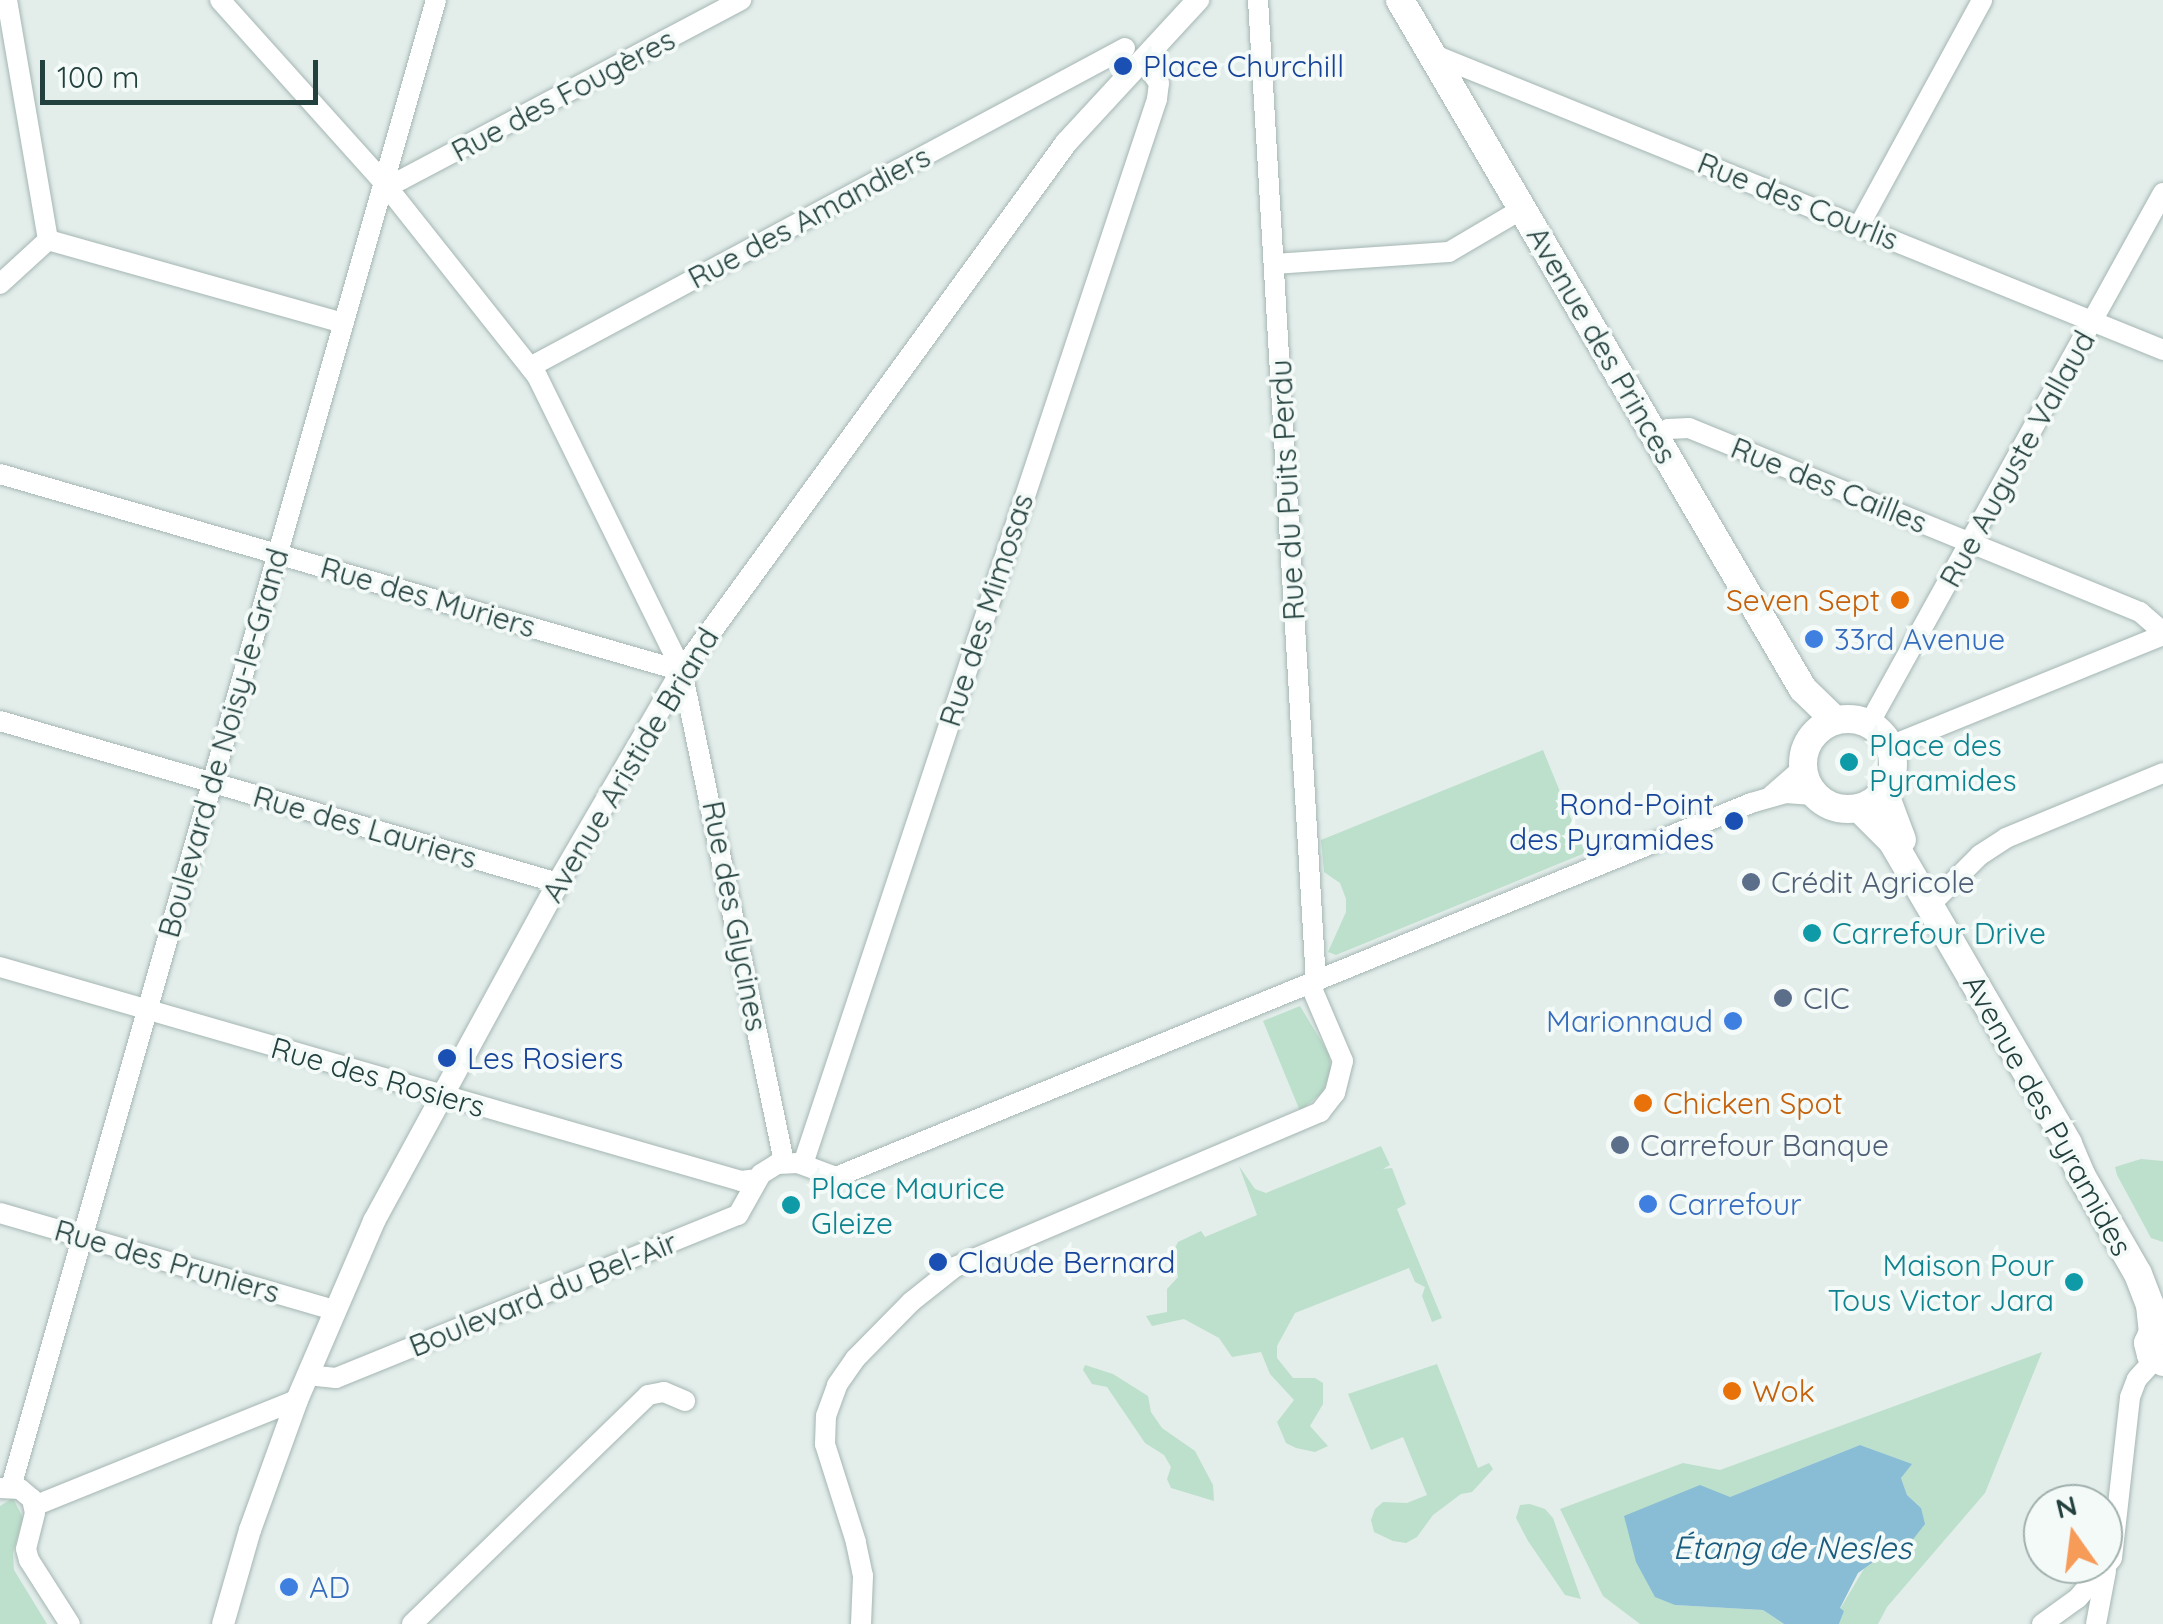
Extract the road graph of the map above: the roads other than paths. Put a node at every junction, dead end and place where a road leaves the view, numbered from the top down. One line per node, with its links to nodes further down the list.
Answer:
1 (7, 0): 17 (street)
2 (220, 0): 13 (street, Rue des Glycines)
3 (436, 0): 13 (street, Boulevard de Noisy-le-Grand)
4 (740, 0): 13 (street, Rue des Fougères)
5 (1198, 0): 9 (street, Avenue Aristide Briand)
6 (1258, 0): 18 (street, Rue du Puits Perdu)
7 (1400, 0): 10 (main road, Avenue des Princes)
8 (1982, 0): 16 (street)
9 (1134, 54): 11 (street, Rue des Amandiers); 12 (street, Avenue Aristide Briand); 47 (street, Rue des Mimosas)
10 (1432, 54): 15 (main road, Avenue des Princes); 16 (street, Rue des Courlis)
11 (1088, 67): 12 (street); 23 (street, Rue des Amandiers)
12 (1113, 92): 29 (street, Avenue Aristide Briand)
13 (384, 183): 21 (street, Boulevard de Noisy-le-Grand); 23 (street, Rue des Glycines)
14 (2163, 193): 20 (street, Rue Auguste Vallaud)
15 (1522, 208): 18 (street); 24 (main road, Avenue des Princes)
16 (1859, 226): 20 (street, Rue des Courlis)
17 (48, 240): 19 (street); 21 (street)
18 (1274, 264): 44 (street, Rue du Puits Perdu)
19 (0, 284)
20 (2092, 322): 22 (street, Rue des Courlis); 26 (street, Rue Auguste Vallaud)
21 (344, 323): 27 (street, Boulevard de Noisy-le-Grand)
22 (2163, 350)
23 (530, 367): 29 (street, Rue des Glycines)
24 (1655, 436): 26 (street, Rue des Cailles); 32 (main road, Avenue des Princes)
25 (0, 474): 27 (street, Rue des Muriers)
26 (1971, 543): 28 (street, Rue des Cailles); 31 (street, Rue Auguste Vallaud)
27 (278, 554): 29 (street, Rue des Muriers); 36 (street, Boulevard de Noisy-le-Grand)
28 (2163, 633): 33 (street)
29 (682, 671): 41 (street, Avenue Aristide Briand); 47 (street, Rue des Glycines)
30 (0, 720): 36 (street, Rue des Lauriers)
31 (1869, 724): 32 (main road); 33 (main road)
32 (1824, 728): 34 (main road)
33 (1890, 746): 37 (main road)
34 (1803, 768): 38 (main road); 39 (street)
35 (2163, 773): 42 (street)
36 (211, 783): 41 (street, Rue des Lauriers); 45 (street, Boulevard de Noisy-le-Grand)
37 (1884, 792): 40 (main road); 42 (main road, Avenue des Pyramides)
38 (1814, 795): 39 (street); 40 (main road)
39 (1770, 796): 44 (street)
40 (1858, 808): 53 (main road, Avenue des Pyramides)
41 (558, 883): 46 (street, Avenue Aristide Briand)
42 (1938, 897): 51 (main road, Avenue des Pyramides)
43 (0, 968): 45 (street, Rue des Rosiers)
44 (1313, 982): 47 (street); 65 (street, Rue du Puits Perdu)
45 (146, 1010): 46 (street, Rue des Rosiers); 50 (street, Boulevard de Noisy-le-Grand)
46 (441, 1096): 48 (street, Rue des Rosiers); 52 (street, Avenue Aristide Briand)
47 (794, 1163): 48 (street)
48 (758, 1178): 54 (street, Boulevard du Bel-Air)
49 (0, 1213): 50 (street, Rue des Pruniers)
50 (80, 1236): 52 (street, Rue des Pruniers); 58 (street, Boulevard de Noisy-le-Grand)
51 (2163, 1286)
52 (333, 1310): 54 (street, Avenue Aristide Briand)
53 (2159, 1345): 57 (street)
54 (307, 1375): 55 (street, Avenue Aristide Briand)
55 (297, 1400): 59 (street); 63 (street, Avenue Aristide Briand)
56 (685, 1402): 64 (street)
57 (2122, 1484)
58 (5, 1487): 59 (street)
59 (34, 1506): 62 (street)
60 (2089, 1584): 66 (street)
61 (2103, 1584): 67 (street)
62 (70, 1624)
63 (224, 1624)
64 (412, 1624)
65 (861, 1624)
66 (2042, 1624)
67 (2096, 1624)

